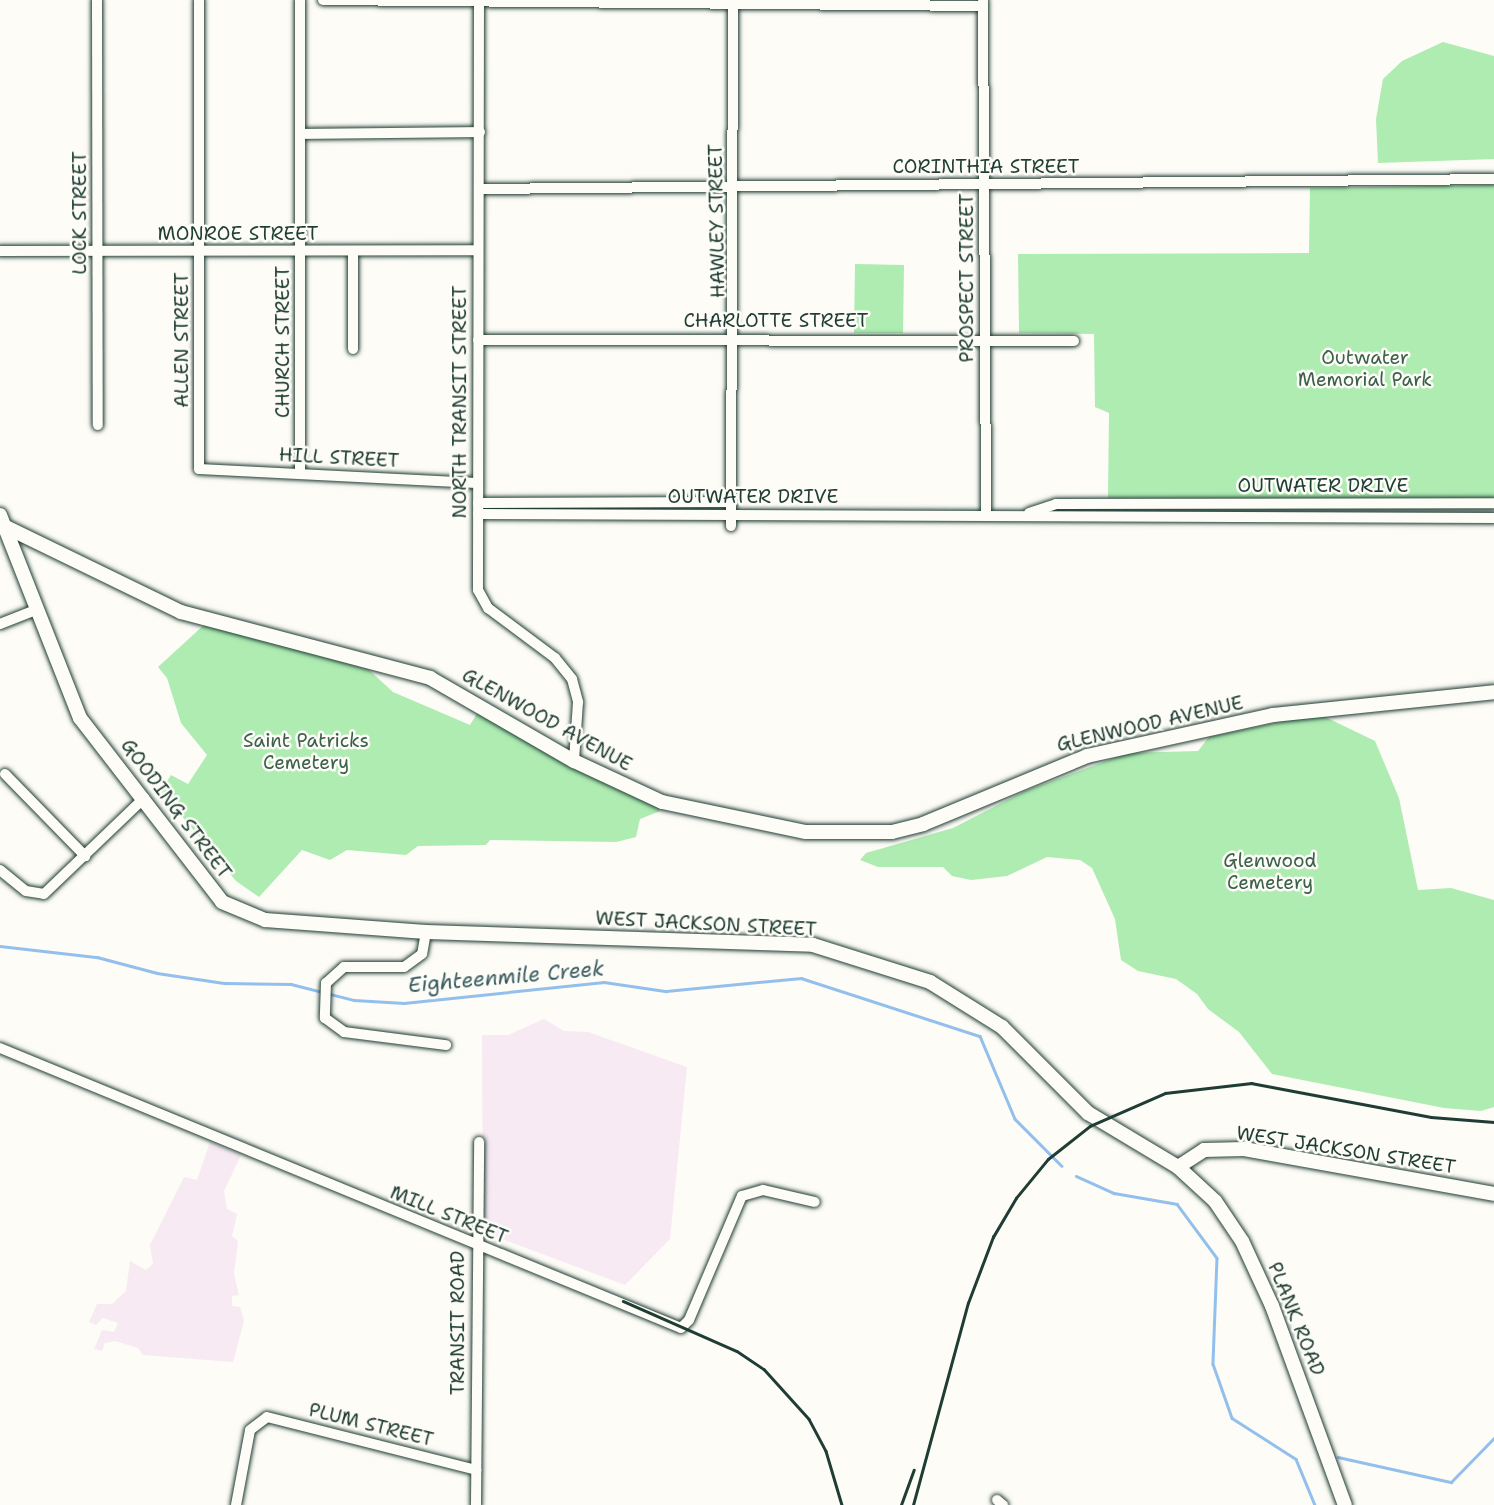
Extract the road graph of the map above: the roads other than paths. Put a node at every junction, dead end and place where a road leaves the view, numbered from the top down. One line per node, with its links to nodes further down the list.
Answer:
1 (97, 0): 14 (street, LOCK STREET)
2 (199, 0): 17 (street, ALLEN STREET)
3 (300, 0): 9 (street, CHURCH STREET)
4 (323, 0): 5 (street)
5 (479, 2): 6 (street); 8 (street, NORTH TRANSIT STREET)
6 (733, 3): 7 (street); 11 (street, HAWLEY STREET)
7 (983, 3): 12 (street, PROSPECT STREET)
8 (480, 132): 9 (street); 13 (street, NORTH TRANSIT STREET)
9 (301, 134): 18 (street, CHURCH STREET)
10 (1494, 179): 12 (street, CORINTHIA STREET)
11 (734, 185): 12 (street, CORINTHIA STREET); 13 (street, CORINTHIA STREET); 20 (street, HAWLEY STREET)
12 (984, 185): 21 (street, PROSPECT STREET)
13 (478, 188): 15 (street, NORTH TRANSIT STREET)
14 (98, 250): 16 (street, MONROE STREET); 17 (street, MONROE STREET); 25 (street, LOCK STREET)
15 (476, 250): 19 (street, MONROE STREET); 22 (street, NORTH TRANSIT STREET)
16 (0, 251)
17 (199, 252): 18 (street, MONROE STREET); 26 (street, ALLEN STREET)
18 (300, 252): 19 (street, MONROE STREET); 27 (street, CHURCH STREET)
19 (353, 252): 24 (street)
20 (735, 338): 21 (street, CHARLOTTE STREET); 22 (street, CHARLOTTE STREET); 29 (street, HAWLEY STREET)
21 (985, 338): 23 (street, CHARLOTTE STREET); 32 (street, PROSPECT STREET)
22 (478, 340): 28 (street, NORTH TRANSIT STREET)
23 (1074, 341)
24 (353, 349)
25 (98, 425)
26 (199, 470): 27 (street, HILL STREET)
27 (300, 474): 28 (street, HILL STREET)
28 (477, 483): 30 (street, NORTH TRANSIT STREET)
29 (731, 502): 30 (street, OUTWATER DRIVE); 35 (street, HAWLEY STREET)
30 (478, 503): 34 (street, NORTH TRANSIT STREET)
31 (1494, 503): 33 (street, OUTWATER DRIVE)
32 (986, 513): 33 (street, OUTWATER DRIVE); 35 (street, OUTWATER DRIVE)
33 (1028, 513): 36 (street, OUTWATER DRIVE)
34 (478, 514): 35 (street, OUTWATER DRIVE); 42 (street, NORTH TRANSIT STREET)
35 (732, 514): 38 (street, HAWLEY STREET)
36 (1494, 519)
37 (3, 521): 39 (street, GOODING STREET); 42 (street, GLENWOOD AVENUE)
38 (731, 526)
39 (38, 609): 40 (street); 44 (street, GOODING STREET)
40 (0, 624)
41 (1494, 692): 42 (street, GLENWOOD AVENUE)
42 (574, 761)
43 (5, 774): 45 (street)
44 (144, 798): 45 (street); 47 (street, GOODING STREET)
45 (85, 856): 46 (street)
46 (0, 870)
47 (426, 932): 48 (street); 51 (street, WEST JACKSON STREET)
48 (446, 1045)
49 (0, 1048): 54 (street, MILL STREET)
50 (479, 1142): 54 (street, TRANSIT ROAD)
51 (1178, 1167): 52 (street, WEST JACKSON STREET); 58 (street, PLANK ROAD)
52 (1494, 1194)
53 (815, 1202): 54 (street, MILL STREET)
54 (475, 1245): 55 (street, TRANSIT ROAD)
55 (476, 1470): 56 (street, PLUM STREET); 57 (street, TRANSIT ROAD)
56 (236, 1505)
57 (476, 1505)
58 (1345, 1505)

